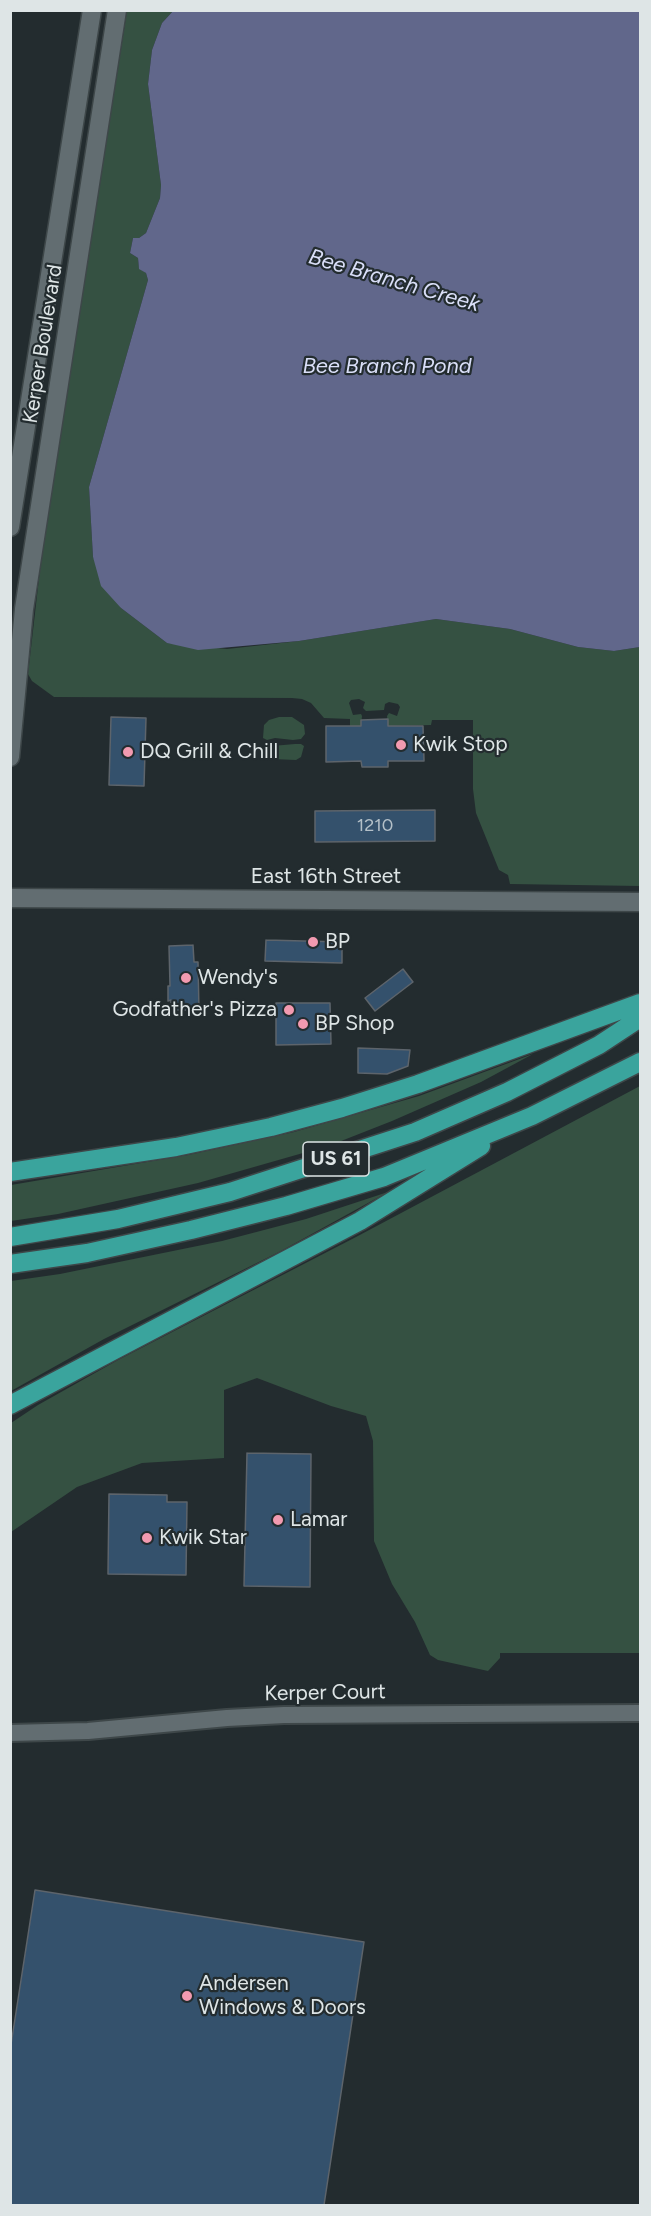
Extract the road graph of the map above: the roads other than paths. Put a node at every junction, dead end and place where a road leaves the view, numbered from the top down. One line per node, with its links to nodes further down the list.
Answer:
1 (92, 10): 3 (main road, Kerper Boulevard)
2 (117, 10): 4 (main road, Kerper Boulevard)
3 (10, 527)
4 (10, 757)
5 (10, 898): 6 (main road, East 16th Street)
6 (640, 902)
7 (640, 1003): 11 (highway)
8 (640, 1018): 12 (highway, US 61)
9 (640, 1062): 10 (highway, US 61)
10 (532, 1116): 13 (highway, US 61); 14 (highway)
11 (10, 1172)
12 (10, 1237)
13 (10, 1264)
14 (10, 1406)
15 (640, 1713): 16 (street, Kerper Court)
16 (10, 1732)

